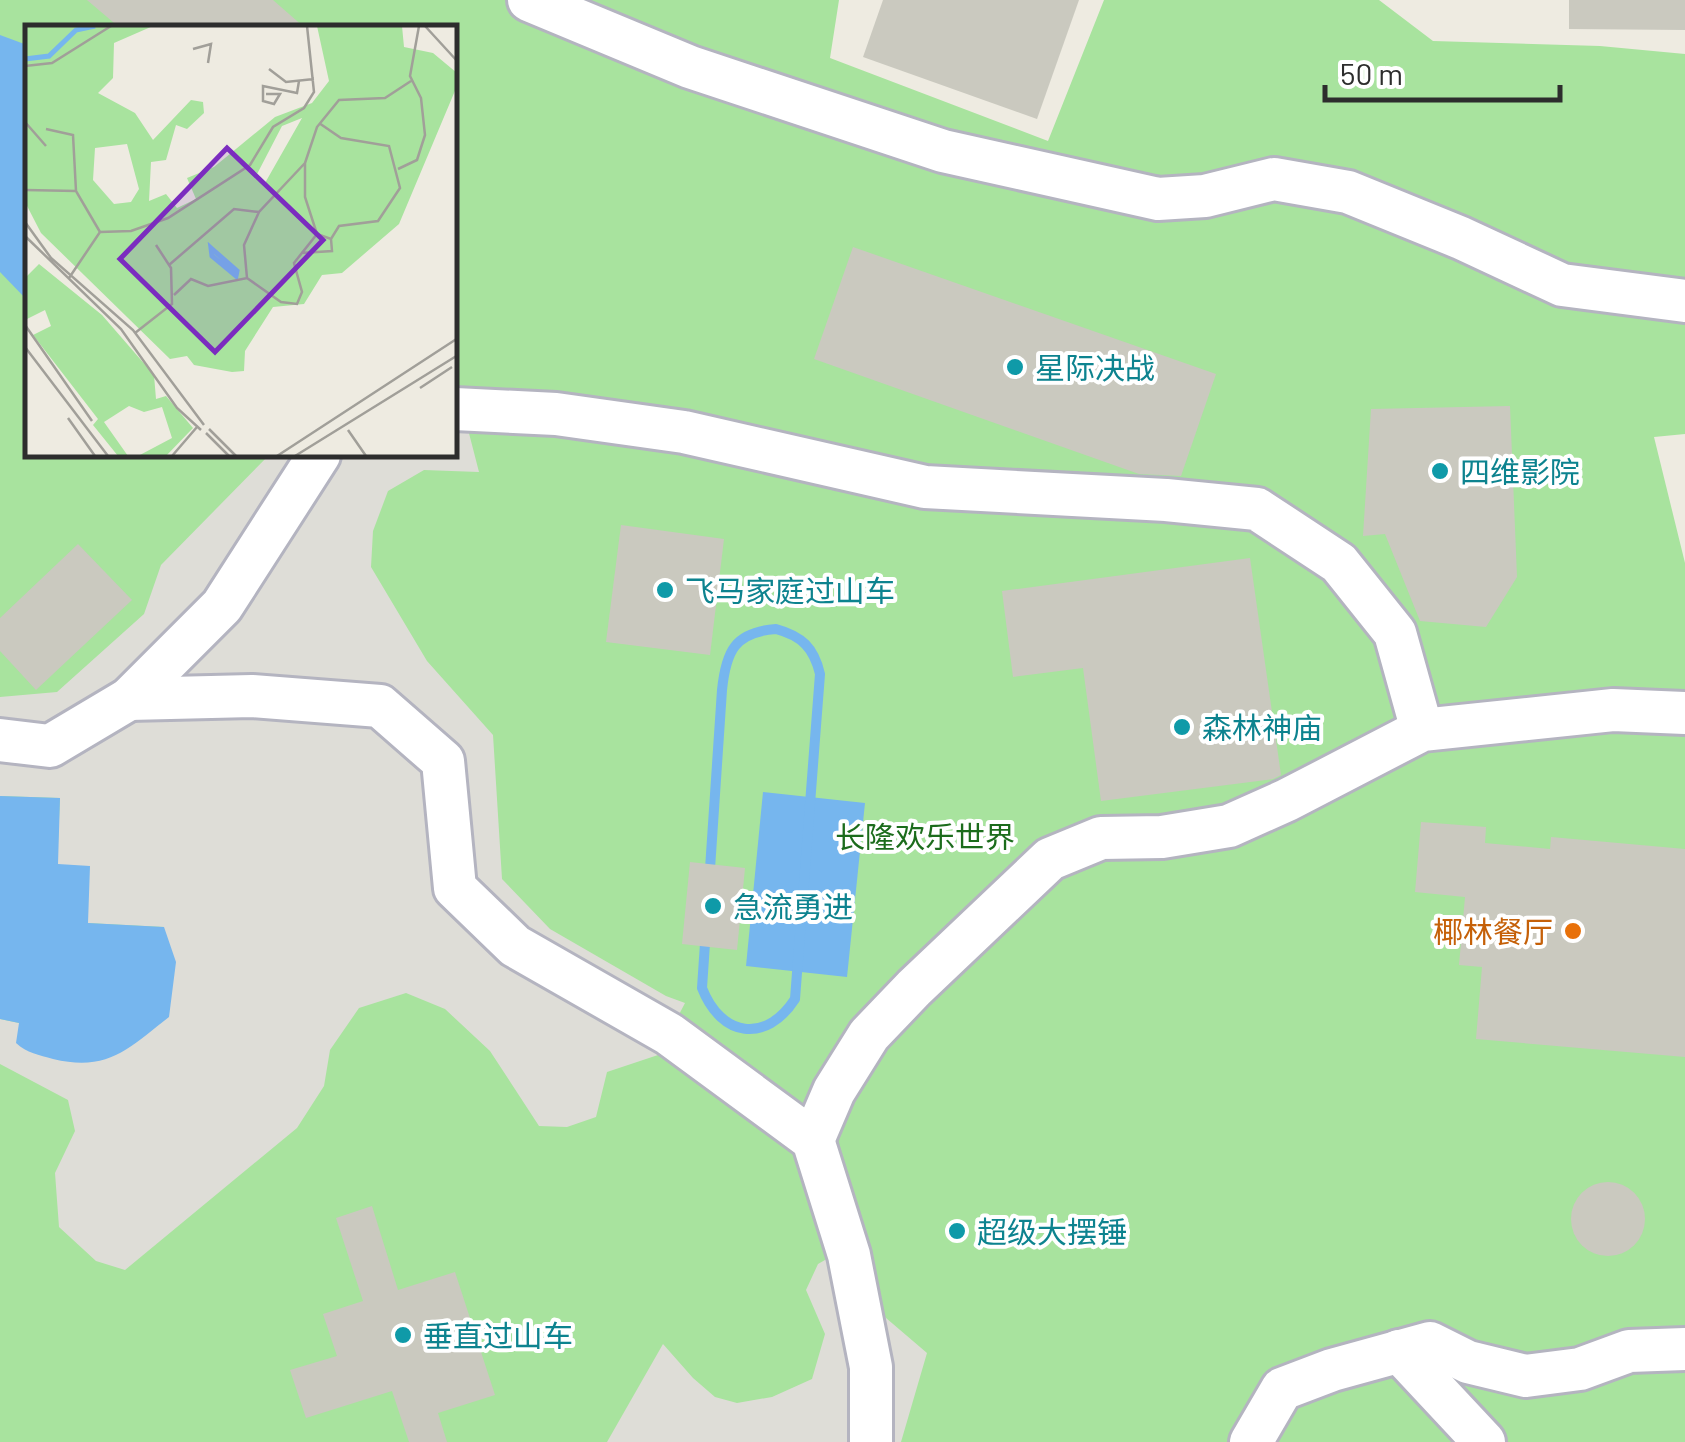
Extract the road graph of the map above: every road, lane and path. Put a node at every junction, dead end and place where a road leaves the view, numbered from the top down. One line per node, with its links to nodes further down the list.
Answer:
1 (528, 0): 2 (street)
2 (1685, 301)
3 (458, 410): 7 (street)
4 (318, 458): 5 (street)
5 (130, 698): 8 (street); 9 (street)
6 (1685, 713): 7 (street)
7 (1422, 730): 9 (street)
8 (0, 740)
9 (812, 1140): 12 (street)
10 (1685, 1349): 11 (street)
11 (1399, 1352): 13 (street); 14 (street)
12 (871, 1442)
13 (1251, 1442)
14 (1484, 1442)

